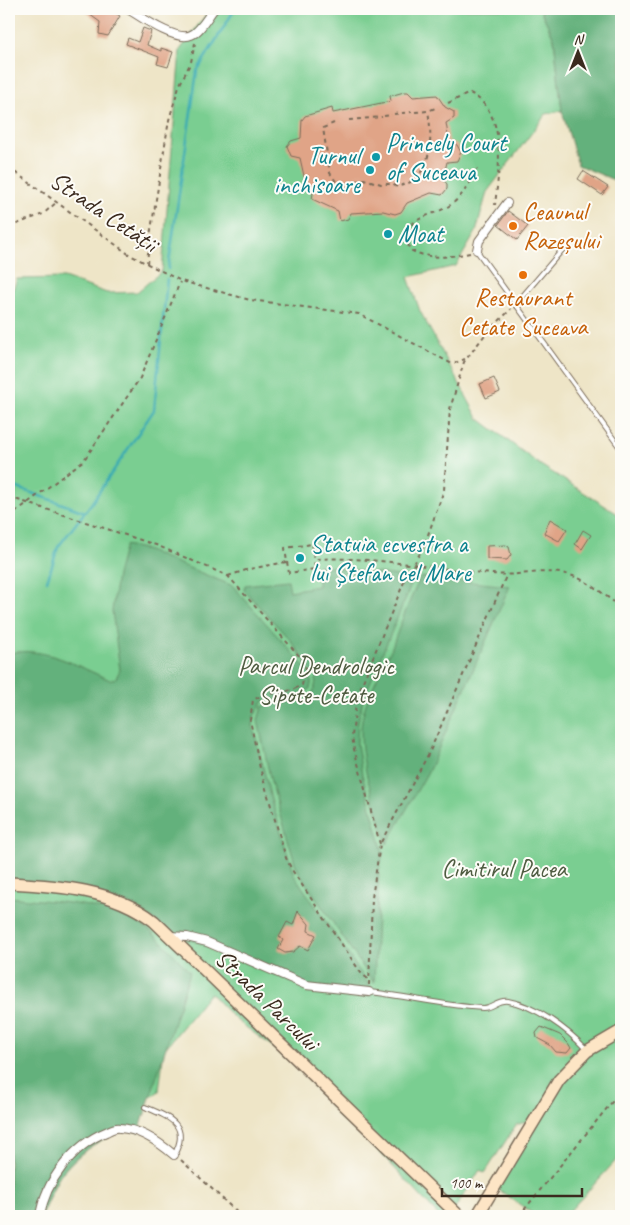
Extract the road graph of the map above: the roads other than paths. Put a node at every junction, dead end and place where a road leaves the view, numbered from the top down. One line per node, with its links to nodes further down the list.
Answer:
1 (128, 9): 2 (street)
2 (214, 9)
3 (507, 203): 4 (street)
4 (477, 250): 6 (lane)
5 (563, 250): 6 (lane)
6 (515, 305): 7 (lane)
7 (621, 449)
8 (9, 883): 9 (main road, Strada Parcului)
9 (169, 936): 10 (street); 16 (main road, Strada Parcului)
10 (369, 992): 12 (lane)
11 (621, 1031): 12 (main road)
12 (587, 1051): 17 (main road)
13 (145, 1106): 14 (lane)
14 (174, 1155): 15 (street)
15 (40, 1216)
16 (459, 1216)
17 (477, 1216)

